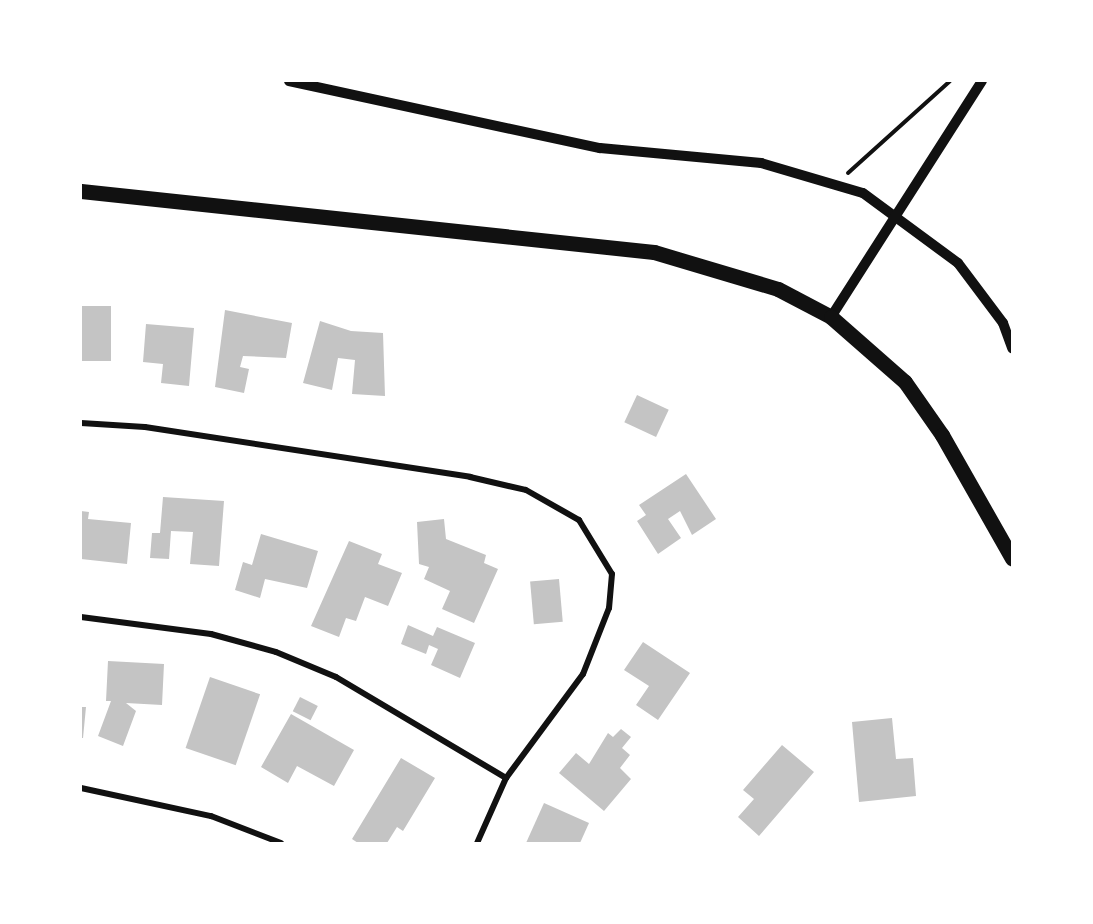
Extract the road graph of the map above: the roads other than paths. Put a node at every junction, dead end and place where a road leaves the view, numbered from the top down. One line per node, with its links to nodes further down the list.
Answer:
1 (289, 81): 5 (street)
2 (982, 81): 4 (street)
3 (81, 191): 4 (main road)
4 (831, 317): 7 (main road)
5 (1012, 348)
6 (81, 423): 9 (street)
7 (1012, 558)
8 (81, 617): 9 (street)
9 (506, 778): 12 (street)
10 (81, 788): 11 (street)
11 (281, 843)
12 (477, 843)

